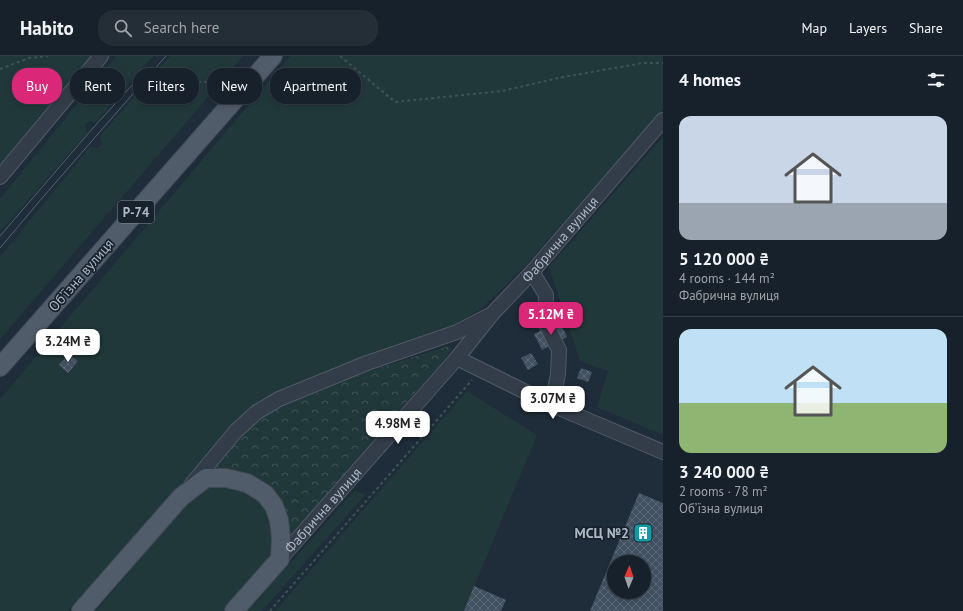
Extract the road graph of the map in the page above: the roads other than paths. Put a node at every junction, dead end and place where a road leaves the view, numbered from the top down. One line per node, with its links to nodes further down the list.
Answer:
1 (273, 56): 8 (main road, Обʼїзна вулиця / Р-74)
2 (98, 59): 4 (street)
3 (663, 120): 5 (street, Фабрична вулиця)
4 (0, 177)
5 (532, 272): 6 (street, Фабрична вулиця); 9 (street)
6 (493, 313): 7 (street, Фабрична вулиця); 11 (street)
7 (457, 358): 9 (street); 12 (street, Фабрична вулиця)
8 (0, 367)
9 (552, 405): 10 (street)
10 (663, 452)
11 (181, 497): 12 (main road); 13 (main road)
12 (280, 559): 14 (main road, Фабрична вулиця)
13 (81, 611)
14 (234, 611)

